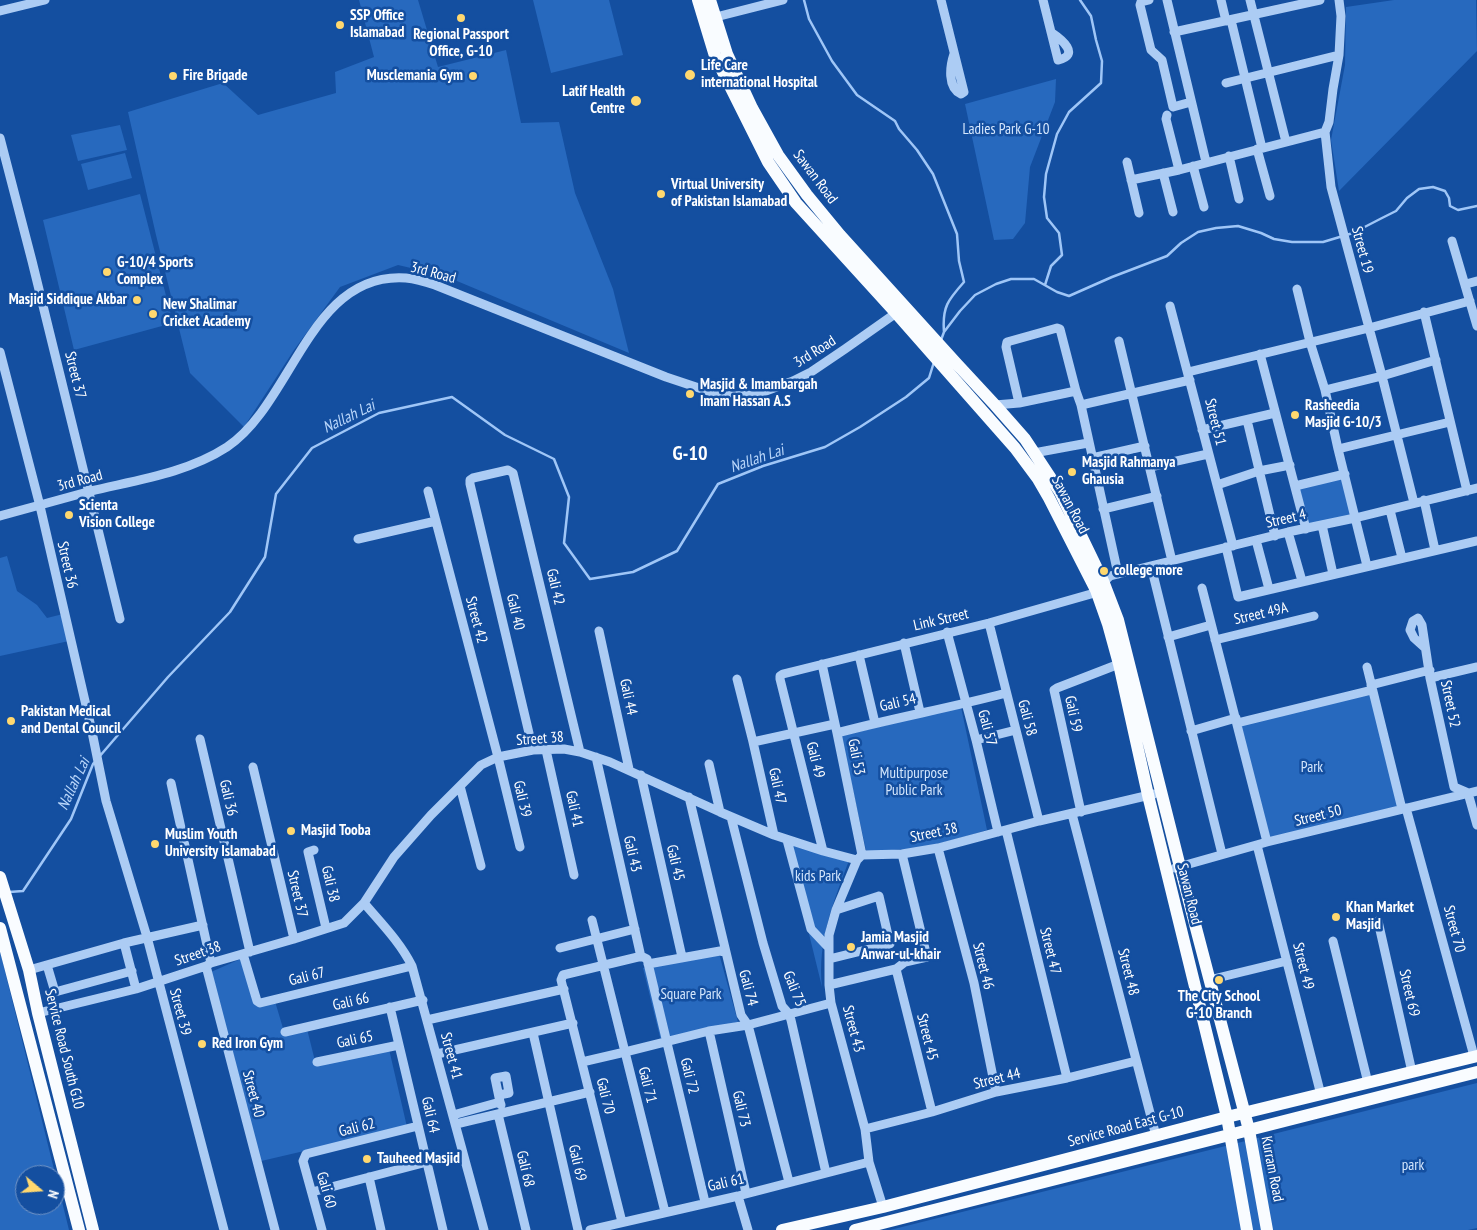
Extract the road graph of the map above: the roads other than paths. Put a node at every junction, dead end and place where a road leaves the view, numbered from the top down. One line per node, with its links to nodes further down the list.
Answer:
1 (45, 0): 14 (street)
2 (698, 0): 16 (main road, Sawan Road)
3 (710, 0): 16 (main road, Sawan Road)
4 (783, 0): 16 (street)
5 (941, 0): 20 (street)
6 (1043, 0): 19 (street)
7 (1149, 0): 23 (street)
8 (1167, 0): 18 (street)
9 (1220, 0): 17 (street)
10 (1250, 0): 15 (street)
11 (1320, 0): 13 (street)
12 (1339, 0): 22 (street, Street 19)
13 (1290, 3): 15 (street)
14 (0, 11)
15 (1254, 15): 17 (street); 24 (street)
16 (710, 18): 51 (main road, Sawan Road)
17 (1229, 21): 18 (street); 25 (street)
18 (1174, 32): 21 (street)
19 (1052, 33)
20 (954, 54)
21 (1179, 54): 23 (street); 27 (street)
22 (1339, 55): 24 (street); 29 (street, Street 19)
23 (1162, 60): 27 (street)
24 (1268, 72): 25 (street); 31 (street)
25 (1245, 78): 26 (street); 32 (street)
26 (1226, 83)
27 (1191, 102): 35 (street)
28 (1167, 115): 37 (street)
29 (1325, 132): 31 (street); 54 (street, Street 19)
30 (0, 138): 90 (street, Street 37)
31 (1286, 142): 32 (street)
32 (1260, 149): 33 (street); 40 (street)
33 (1229, 156): 35 (street); 41 (street)
34 (1127, 162): 39 (street)
35 (1206, 162): 36 (street)
36 (1193, 166): 37 (street); 42 (street)
37 (1179, 170): 38 (street)
38 (1163, 174): 39 (street); 43 (street)
39 (1131, 180): 44 (street)
40 (1270, 196)
41 (1239, 199)
42 (1204, 207)
43 (1173, 212)
44 (1139, 214)
45 (1452, 241): 47 (street)
46 (1477, 281): 47 (street)
47 (1466, 284): 49 (street)
48 (1296, 289): 56 (street)
49 (1470, 301): 52 (street); 53 (street)
50 (1170, 306): 60 (street, Street 51)
51 (901, 310): 62 (main road, Sawan Road); 90 (street, 3rd Road)
52 (1424, 312): 54 (street); 59 (street)
53 (1477, 326)
54 (1369, 328): 56 (street); 61 (street, Street 19)
55 (1118, 340): 65 (street)
56 (1310, 342): 58 (street); 63 (street)
57 (0, 352): 94 (street, Street 36)
58 (1260, 354): 60 (street); 69 (street)
59 (1436, 360): 61 (street); 71 (street)
60 (1189, 376): 65 (street); 72 (street, Street 51)
61 (1382, 376): 63 (street); 73 (street, Street 19)
62 (966, 384): 67 (main road, Sawan Road); 116 (main road, Sawan Road)
63 (1325, 390): 76 (street)
64 (1076, 391): 66 (street); 66 (street); 68 (street)
65 (1132, 393): 68 (street); 75 (street)
66 (1019, 403): 67 (street)
67 (996, 405): 77 (main road, Sawan Road)
68 (1080, 405): 74 (street)
69 (1276, 413): 70 (street); 80 (street)
70 (1246, 420): 72 (street); 82 (street)
71 (1450, 422): 73 (street); 89 (street)
72 (1202, 430): 78 (street, Street 51)
73 (1396, 434): 76 (street); 93 (street, Street 19)
74 (1088, 443): 77 (street); 79 (street)
75 (1145, 446): 79 (street); 81 (street)
76 (1338, 449): 83 (street)
77 (1034, 453): 116 (main road, Sawan Road)
78 (1208, 454): 81 (street); 85 (street, Street 51)
79 (1092, 458): 95 (street)
80 (1290, 465): 82 (street); 86 (street)
81 (1150, 467): 91 (street)
82 (1259, 471): 85 (street); 103 (street)
83 (1345, 474): 86 (street); 98 (street)
84 (470, 480): 150 (street, Gali 40); 152 (street, Gali 42)
85 (1216, 485): 107 (street, Street 51)
86 (1296, 486): 101 (street)
87 (1477, 488): 89 (street, Street 4)
88 (428, 491): 99 (street, Street 42)
89 (1467, 491): 92 (street, Street 4)
90 (89, 492): 94 (street, 3rd Road); 120 (street, Street 37)
91 (1157, 496): 95 (street); 110 (street)
92 (1424, 500): 93 (street, Street 4); 108 (street)
93 (1414, 504): 96 (street, Street 4)
94 (40, 506): 97 (street, 3rd Road); 165 (street, Street 36)
95 (1103, 509): 113 (street)
96 (1390, 510): 98 (street, Street 4); 109 (street)
97 (0, 516)
98 (1355, 518): 100 (street, Street 4); 112 (street)
99 (436, 521): 104 (street); 153 (street, Street 42)
100 (1322, 525): 101 (street, Street 4); 114 (street)
101 (1306, 529): 102 (street, Street 4)
102 (1288, 532): 103 (street, Street 4); 115 (street)
103 (1274, 536): 105 (street, Street 4)
104 (358, 539)
105 (1256, 540): 107 (street, Street 4); 118 (street)
106 (1477, 541): 108 (street)
107 (1230, 547): 110 (street, Street 4); 118 (street, Street 51)
108 (1435, 550): 109 (street)
109 (1402, 558): 112 (street)
110 (1172, 561): 111 (street, Street 4)
111 (1151, 566): 113 (street, Street 4); 125 (street)
112 (1368, 566): 114 (street)
113 (1118, 574): 116 (street, Street 4)
114 (1333, 574): 115 (street)
115 (1302, 581): 118 (street)
116 (1100, 586): 121 (street, Link Street); 131 (main road, Sawan Road); 161 (main road, Sawan Road)
117 (1202, 588): 122 (street)
118 (1269, 589)
119 (1314, 616): 126 (street, Street 49A)
120 (120, 619)
121 (989, 623): 124 (street, Link Street); 138 (street, Gali 58)
122 (1211, 625): 125 (street); 126 (street)
123 (599, 631): 157 (street, Gali 44)
124 (947, 632): 127 (street, Link Street); 139 (street, Gali 57)
125 (1168, 637): 145 (street)
126 (1215, 640): 141 (street)
127 (904, 643): 129 (street, Link Street); 140 (street)
128 (1424, 647): 134 (street, Street 52)
129 (859, 655): 130 (street, Link Street); 142 (street)
130 (822, 664): 135 (street, Link Street); 143 (street, Gali 53)
131 (1119, 664): 163 (main road, Sawan Road); 168 (street, Gali 59)
132 (1367, 667): 137 (street, Street 70)
133 (1477, 667): 134 (street)
134 (1430, 674): 137 (street); 162 (street, Street 52)
135 (780, 676): 146 (street, Gali 49)
136 (737, 679): 149 (street, Gali 47)
137 (1372, 687): 141 (street); 166 (street, Street 70)
138 (1006, 692): 139 (street, Gali 54); 144 (street, Gali 58)
139 (966, 703): 140 (street, Gali 54); 148 (street, Gali 57)
140 (920, 712): 142 (street, Gali 54)
141 (1237, 720): 145 (street); 175 (street)
142 (875, 723): 143 (street, Gali 54)
143 (836, 728): 146 (street, Gali 54); 183 (street, Gali 53)
144 (1016, 730): 148 (street); 170 (street, Gali 58)
145 (1192, 731): 182 (street)
146 (793, 733): 149 (street, Gali 54); 180 (street, Gali 49)
147 (200, 739): 205 (street, Gali 36)
148 (976, 740): 172 (street, Gali 57)
149 (753, 742): 173 (street, Gali 47)
150 (533, 750): 151 (street, Street 38); 153 (street, Street 38)
151 (546, 750): 152 (street, Street 38); 187 (street, Gali 41)
152 (580, 752): 154 (street, Street 38)
153 (498, 757): 160 (street, Street 38); 177 (street, Gali 39)
154 (596, 757): 157 (street, Street 38); 195 (street, Gali 43)
155 (709, 764): 167 (street)
156 (253, 767): 198 (street, Street 37)
157 (629, 770): 158 (street, Street 38)
158 (641, 775): 164 (street, Street 38); 206 (street, Gali 45)
159 (171, 783): 193 (street, Street 40)
160 (460, 786): 184 (street); 189 (street, Street 38)
161 (1161, 792): 163 (street, Street 38); 185 (main road, Sawan Road)
162 (1473, 792): 166 (street, Street 50); 171 (street)
163 (1148, 796): 168 (street, Street 38); 186 (main road, Sawan Road)
164 (689, 797): 167 (street, Street 38); 204 (street, Gali 74)
165 (106, 801): 197 (street, Street 39)
166 (1404, 809): 175 (street, Street 50); 237 (street, Street 70)
167 (720, 812): 169 (street, Street 38)
168 (1076, 813): 170 (street, Street 38); 238 (street, Street 48)
169 (731, 817): 173 (street, Street 38); 226 (street, Gali 75)
170 (1039, 821): 172 (street, Street 38)
171 (1477, 825)
172 (1002, 831): 178 (street, Street 38); 243 (street, Street 47)
173 (774, 835): 174 (street, Street 38)
174 (787, 840): 180 (street, Street 38); 202 (street)
175 (1267, 842): 176 (street, Street 50)
176 (1257, 845): 182 (street, Street 50); 209 (street, Street 49)
177 (520, 847)
178 (938, 848): 181 (street, Street 38); 246 (street, Street 46)
179 (314, 850): 194 (street, Gali 38)
180 (823, 851): 183 (street, Street 38)
181 (902, 854): 183 (street, Street 38); 215 (street)
182 (1222, 854): 185 (street, Street 50)
183 (860, 857): 190 (street, Street 43)
184 (481, 866)
185 (1180, 867): 186 (street, Street 50); 217 (main road, Sawan Road)
186 (1166, 869): 252 (main road, Sawan Road)
187 (574, 874)
188 (0, 877): 214 (main road, Service Road South G10)
189 (364, 903): 194 (street, Street 38); 213 (street, Street 41)
190 (836, 910): 202 (street, Street 43); 208 (street)
191 (592, 920): 199 (street, Gali 71)
192 (1378, 921): 241 (street, Street 69)
193 (203, 925): 197 (street); 210 (street, Street 40)
194 (326, 928): 198 (street, Street 38)
195 (635, 929): 199 (street); 207 (street, Gali 43)
196 (0, 930): 272 (main road, Service Road South G10)
197 (147, 937): 201 (street); 218 (street, Street 39)
198 (294, 939): 205 (street, Street 38)
199 (596, 939): 203 (street); 212 (street, Gali 71)
200 (1333, 941): 244 (street)
201 (124, 943): 211 (street); 216 (street)
202 (828, 947): 208 (street, Street 43)
203 (560, 948)
204 (725, 952): 206 (street); 229 (street, Gali 74)
205 (247, 953): 210 (street, Street 38); 213 (street, Gali 67)
206 (682, 957): 207 (street)
207 (645, 959): 212 (street); 233 (street, Gali 72)
208 (829, 959): 219 (street, Street 43)
209 (1287, 961): 217 (street); 247 (street, Street 49)
210 (208, 964): 218 (street, Street 38); 275 (street, Street 40)
211 (47, 965): 214 (street); 216 (street)
212 (603, 965): 221 (street, Gali 70); 235 (street, Gali 71)
213 (412, 966): 222 (street, Street 41)
214 (29, 970): 225 (main road, Service Road South G10)
215 (896, 970): 219 (street); 249 (street, Street 45)
216 (132, 971): 220 (street)
217 (1209, 980): 251 (main road, Sawan Road)
218 (158, 982): 220 (street, Street 38); 274 (street, Street 39)
219 (829, 985): 223 (street, Street 43)
220 (136, 989): 225 (street, Street 38)
221 (564, 989): 227 (street); 228 (street, Gali 70)
222 (422, 1000): 224 (street, Gali 66); 227 (street, Street 41)
223 (831, 1003): 226 (street); 255 (street, Street 43)
224 (390, 1007): 231 (street, Gali 66); 234 (street, Gali 64)
225 (38, 1013): 273 (main road, Service Road South G10)
226 (789, 1014): 229 (street); 262 (street, Gali 75)
227 (428, 1020): 236 (street, Street 41)
228 (573, 1023): 232 (street); 240 (street, Gali 70)
229 (748, 1025): 230 (street); 264 (street, Gali 74)
230 (709, 1031): 233 (street); 266 (street, Gali 73)
231 (285, 1032)
232 (533, 1033): 236 (street); 248 (street, Gali 69)
233 (667, 1042): 235 (street); 267 (street, Gali 72)
234 (399, 1045): 239 (street, Gali 65); 254 (street, Gali 64)
235 (625, 1052): 240 (street); 269 (street, Gali 71)
236 (437, 1054): 253 (street, Street 41)
237 (1476, 1056): 241 (main road, Service Road East G-10)
238 (1136, 1061): 243 (street, Street 44); 258 (street, Street 48)
239 (317, 1062)
240 (582, 1062): 245 (street, Gali 70)
241 (1412, 1072): 244 (main road, Service Road East G-10)
242 (1477, 1072): 256 (main road)
243 (1067, 1078): 246 (street, Street 44)
244 (1368, 1083): 247 (main road, Service Road East G-10)
245 (590, 1092): 248 (street); 270 (street, Gali 70)
246 (996, 1092): 249 (street, Street 44)
247 (1321, 1095): 251 (main road, Service Road East G-10)
248 (549, 1102): 250 (street); 281 (street, Gali 69)
249 (932, 1112): 255 (street, Street 44)
250 (500, 1114): 253 (street); 253 (street, Gali 68); 280 (street, Gali 68)
251 (1244, 1114): 252 (main road, Service Road East G-10); 256 (main road, Kurram Road)
252 (1227, 1117): 257 (main road, Sawan Road); 258 (main road, Service Road East G-10)
253 (454, 1120): 279 (street, Street 41)
254 (418, 1126): 259 (street, Gali 62); 260 (street, Gali 64)
255 (865, 1129): 261 (street, Street 43)
256 (1248, 1130): 257 (main road); 287 (main road, Kurram Road)
257 (1230, 1135): 285 (main road); 286 (main road, Sawan Road)
258 (1156, 1136): 268 (main road, Service Road East G-10)
259 (303, 1158): 265 (street, Gali 60)
260 (427, 1162): 263 (street); 278 (street, Gali 64)
261 (869, 1162): 262 (street, Gali 61); 268 (street, Street 43)
262 (826, 1173): 264 (street, Gali 61)
263 (368, 1177): 265 (street); 277 (street)
264 (789, 1182): 266 (street, Gali 61)
265 (312, 1192): 276 (street, Gali 60)
266 (742, 1194): 267 (street, Gali 61); 283 (street, Gali 73)
267 (705, 1202): 269 (street, Gali 61)
268 (882, 1207): 284 (main road, Service Road East G-10)
269 (665, 1212): 270 (street, Gali 61)
270 (622, 1222): 271 (street, Gali 61)
271 (609, 1228): 282 (street, Gali 61)
272 (79, 1230)
273 (93, 1230)
274 (224, 1230)
275 (275, 1230)
276 (322, 1230)
277 (381, 1230)
278 (443, 1230)
279 (484, 1230)
280 (526, 1230)
281 (578, 1230)
282 (590, 1230)
283 (748, 1230)
284 (782, 1230)
285 (855, 1230)
286 (1247, 1230)
287 (1267, 1230)

